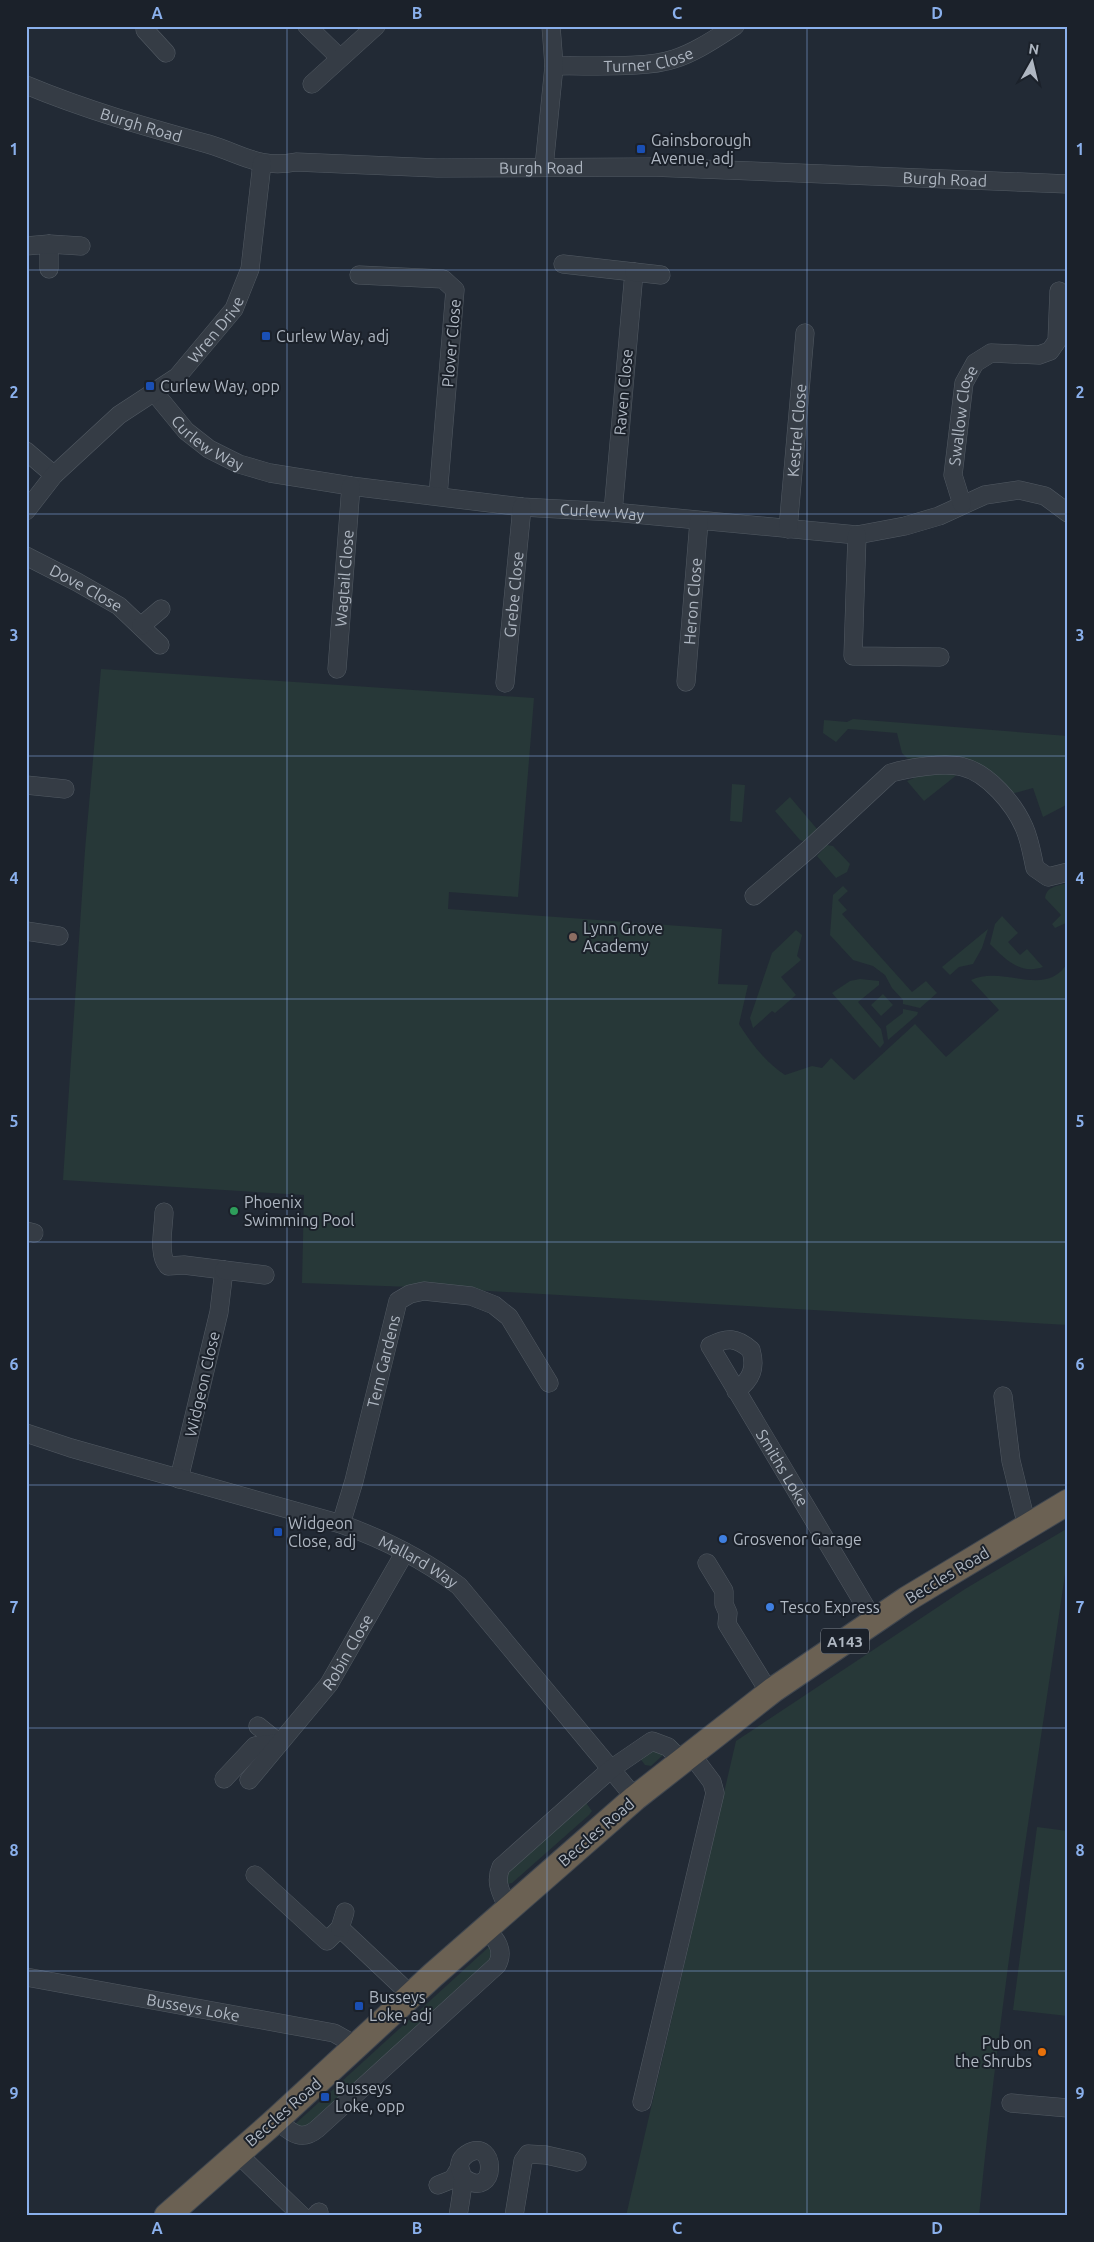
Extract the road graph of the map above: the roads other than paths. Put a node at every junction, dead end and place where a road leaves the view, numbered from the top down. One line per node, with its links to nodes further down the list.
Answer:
1 (307, 26): 7 (street)
2 (376, 26): 7 (street)
3 (551, 26): 8 (street)
4 (736, 26): 8 (street, Turner Close)
5 (145, 27): 6 (street)
6 (166, 53)
7 (340, 58): 9 (street)
8 (554, 66): 12 (street)
9 (312, 84)
10 (26, 85): 11 (street, Burgh Road)
11 (262, 163): 12 (street, Burgh Road); 24 (street, Wren Drive)
12 (544, 167): 13 (street, Burgh Road)
13 (1068, 184)
14 (49, 244): 15 (street); 16 (street); 18 (street)
15 (26, 246)
16 (81, 246)
17 (563, 264): 19 (street)
18 (49, 269)
19 (634, 272): 21 (street); 32 (street, Raven Close)
20 (359, 275): 28 (street, Plover Close)
21 (661, 275)
22 (1059, 291): 29 (street, Swallow Close)
23 (805, 333): 35 (street, Kestrel Close)
24 (154, 392): 26 (street, Wren Drive); 27 (street, Curlew Way)
25 (26, 451): 26 (street)
26 (54, 475): 31 (street, Wren Drive)
27 (351, 486): 28 (street, Curlew Way); 42 (street, Wagtail Close)
28 (438, 496): 30 (street, Curlew Way)
29 (962, 504): 33 (street, Curlew Way); 36 (street, Curlew Way)
30 (522, 507): 32 (street, Curlew Way); 44 (street, Grebe Close)
31 (26, 511)
32 (613, 512): 34 (street, Curlew Way)
33 (1068, 513)
34 (699, 521): 35 (street, Curlew Way); 43 (street, Heron Close)
35 (788, 529): 36 (street, Curlew Way)
36 (857, 535): 41 (street)
37 (26, 556): 39 (street, Dove Close)
38 (161, 609): 39 (street)
39 (141, 626): 40 (street, Dove Close)
40 (160, 645)
41 (940, 657)
42 (337, 669)
43 (686, 682)
44 (505, 683)
45 (26, 785): 46 (street)
46 (65, 789)
47 (1068, 872): 48 (street)
48 (754, 896)
49 (26, 931): 50 (street)
50 (59, 936)
51 (164, 1212): 52 (street)
52 (224, 1270): 53 (street); 58 (street, Widgeon Close)
53 (265, 1275)
54 (549, 1383): 60 (street, Tern Gardens)
55 (736, 1391): 64 (street, Smiths Loke)
56 (1003, 1396): 61 (street)
57 (26, 1433): 58 (street, Mallard Way)
58 (179, 1479): 60 (street, Mallard Way)
59 (1068, 1502): 61 (highway, Beccles Road / A143)
60 (341, 1524): 62 (street, Mallard Way)
61 (1027, 1526): 64 (highway, Beccles Road / A143)
62 (406, 1552): 67 (street, Robin Close); 69 (street, Mallard Way)
63 (707, 1563): 65 (street)
64 (874, 1621): 65 (highway, Beccles Road / A143)
65 (769, 1692): 68 (highway, Beccles Road / A143)
66 (258, 1726): 67 (street)
67 (279, 1743): 70 (street); 71 (street, Robin Close)
68 (686, 1758): 69 (street); 72 (highway, Beccles Road / A143); 79 (street)
69 (611, 1769): 72 (street, Mallard Way); 74 (street)
70 (224, 1779)
71 (249, 1780)
72 (635, 1798): 74 (highway, Beccles Road / A143)
73 (254, 1875): 77 (street)
74 (508, 1909): 75 (highway, Beccles Road / A143)
75 (486, 1929): 77 (highway, Beccles Road / A143); 82 (street)
76 (26, 1977): 78 (street, Busseys Loke)
77 (411, 1995): 78 (highway, Beccles Road / A143)
78 (357, 2046): 82 (highway, Beccles Road / A143)
79 (642, 2102)
80 (1011, 2102): 81 (street)
81 (1068, 2108)
82 (276, 2120): 83 (highway, Beccles Road / A143)
83 (237, 2153): 86 (highway, Beccles Road / A143); 87 (street)
84 (577, 2162): 89 (street)
85 (438, 2185): 88 (street)
86 (167, 2216)
87 (302, 2216)
88 (458, 2216)
89 (514, 2216)

